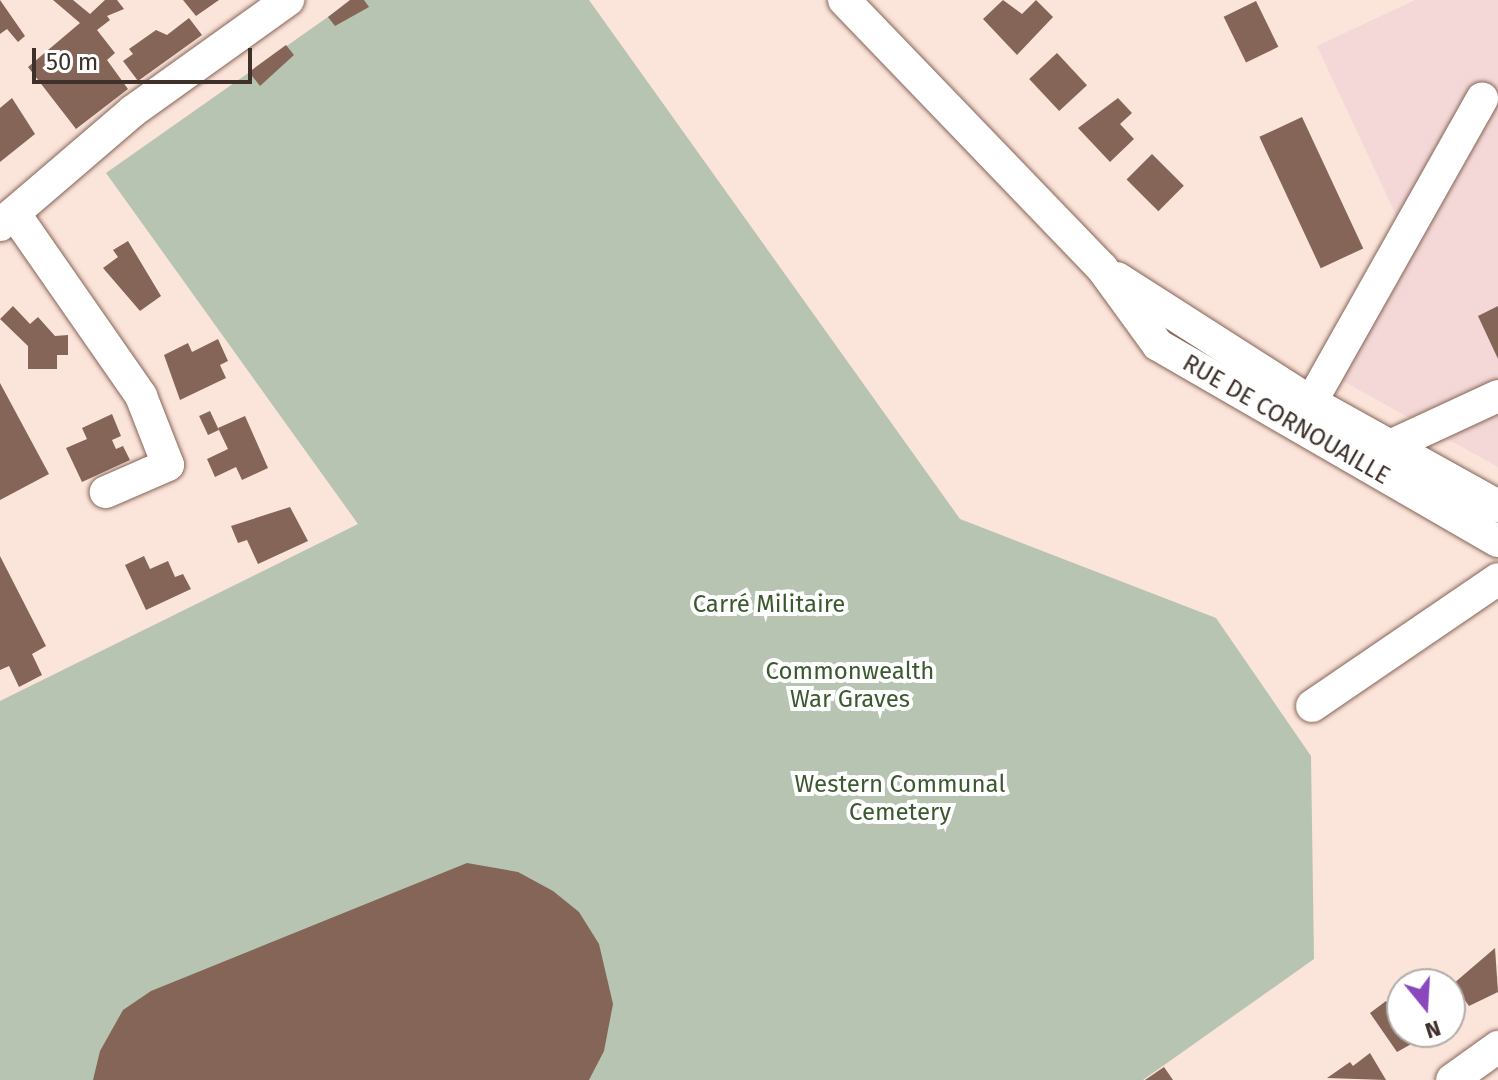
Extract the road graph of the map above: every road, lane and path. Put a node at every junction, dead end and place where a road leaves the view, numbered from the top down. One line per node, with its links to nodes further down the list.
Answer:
1 (285, 1): 4 (street)
2 (857, 6): 6 (street, RUE DE CORNOUAILLE)
3 (1482, 99): 6 (street)
4 (7, 219): 8 (street)
5 (1498, 396): 7 (street)
6 (1304, 415): 7 (street, RUE DE CORNOUAILLE); 10 (street, RUE DE CORNOUAILLE)
7 (1390, 446): 9 (street, RUE DE CORNOUAILLE)
8 (106, 492)
9 (1498, 506)
10 (1498, 541)
11 (1498, 579): 12 (street)
12 (1312, 706)
13 (1498, 1047): 14 (street)
14 (1452, 1080)

